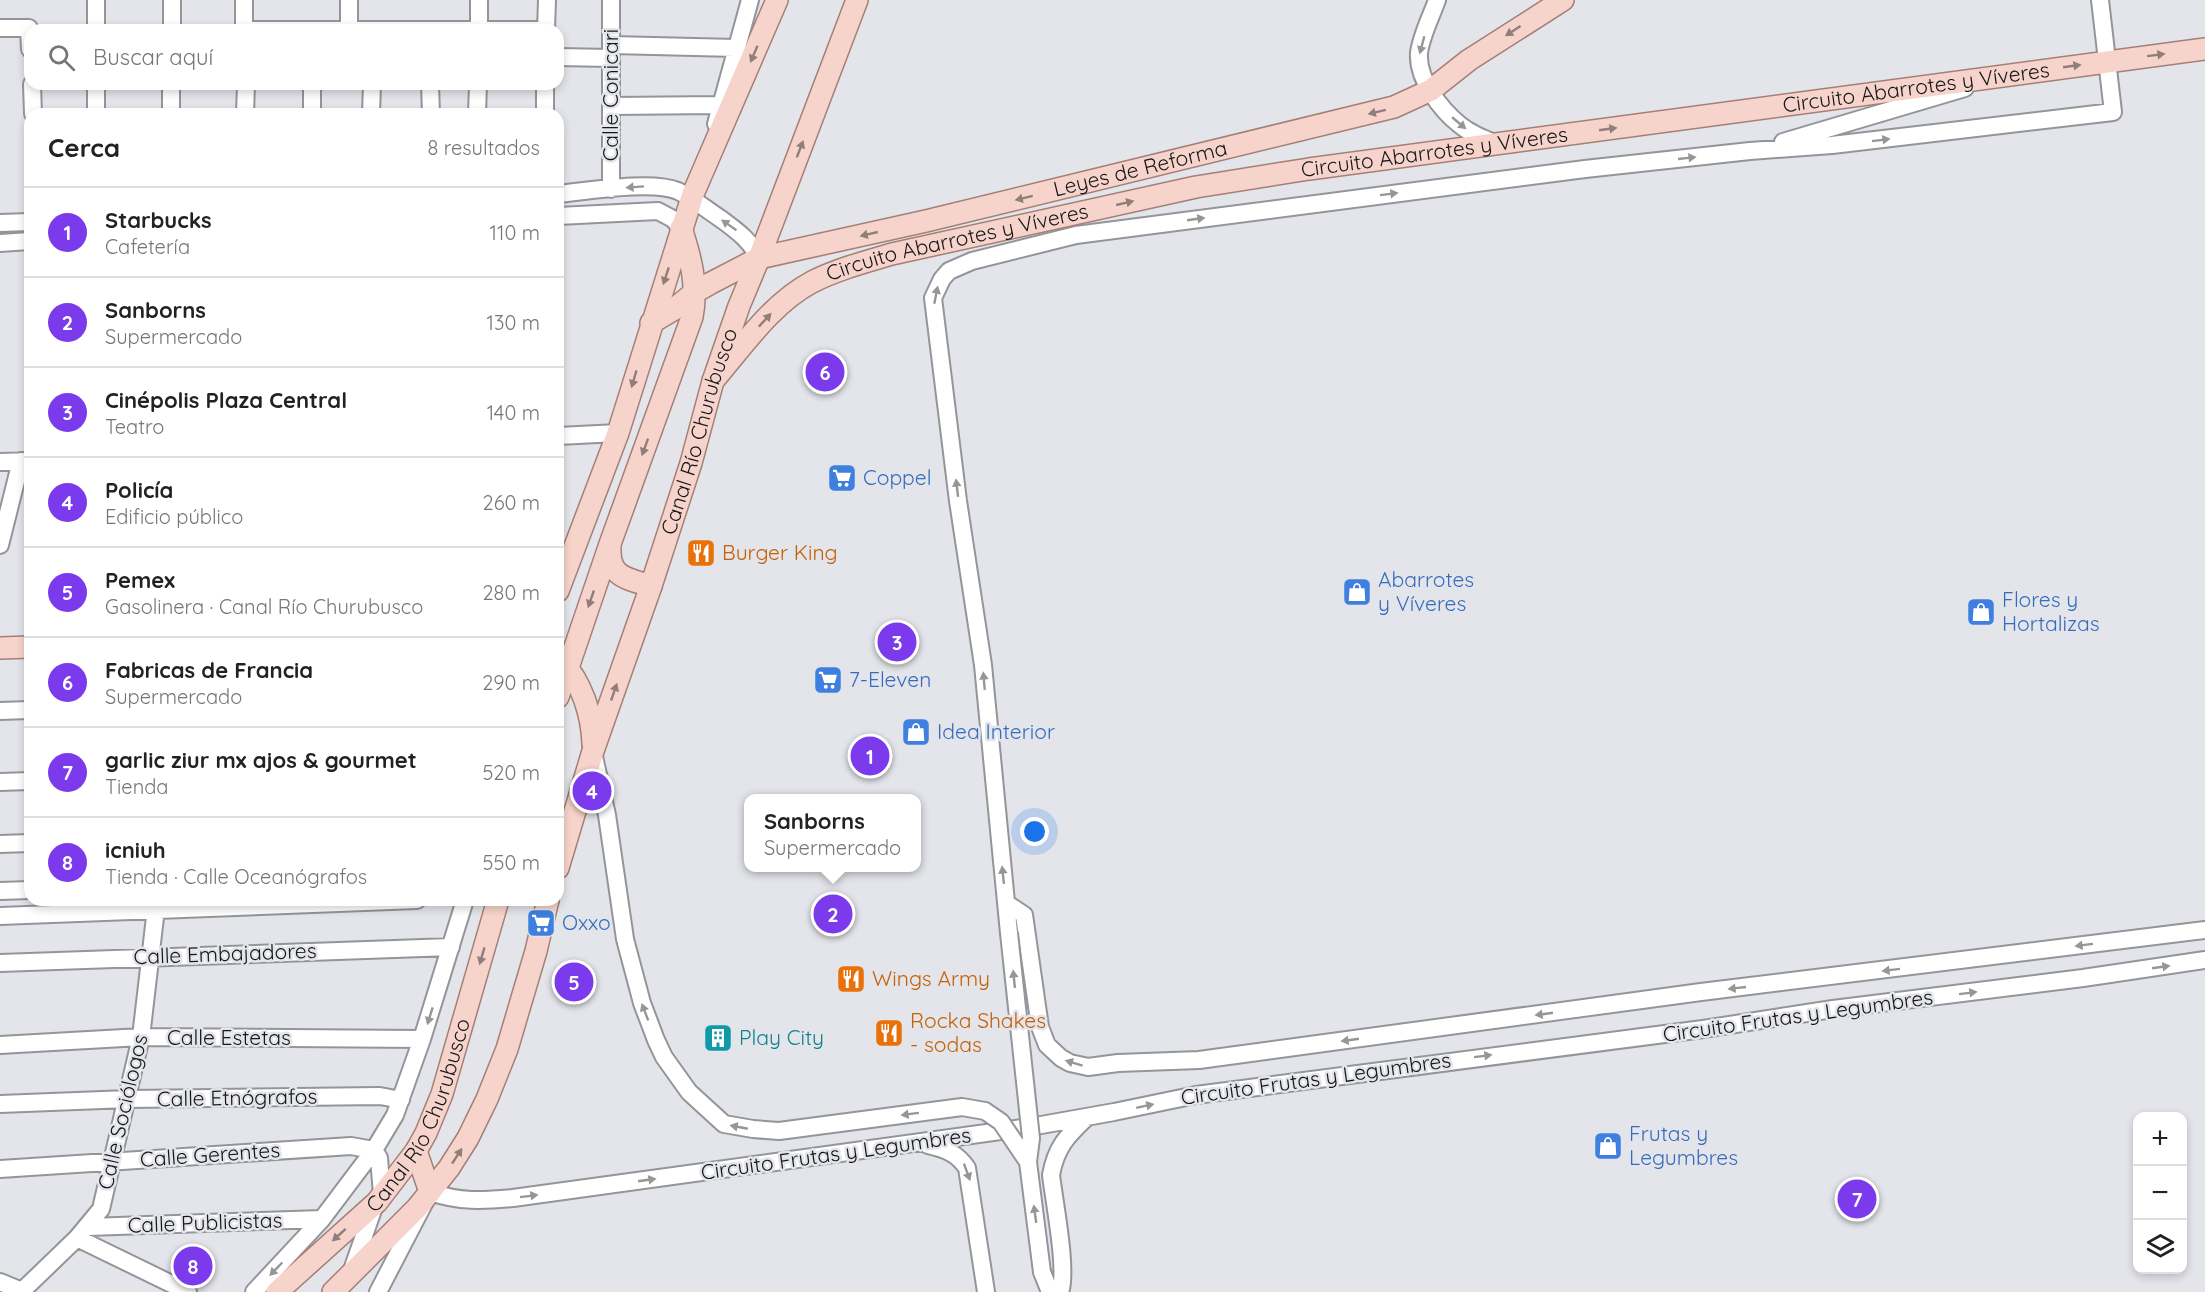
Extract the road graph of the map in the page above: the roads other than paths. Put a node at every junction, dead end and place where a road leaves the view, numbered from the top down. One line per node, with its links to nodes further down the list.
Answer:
1 (96, 0): 14 (street)
2 (172, 0): 15 (street)
3 (244, 0): 16 (street)
4 (349, 0): 17 (street)
5 (479, 0): 18 (street)
6 (546, 0): 19 (street)
7 (611, 0): 24 (street, Calle Conicari)
8 (750, 0): 22 (street)
9 (777, 0): 51 (main road, one-way to 51)
10 (858, 0): 61 (main road, Canal Río Churubusco, one-way to 10)
11 (1437, 0): 37 (street, one-way to 37)
12 (1563, 0): 37 (main road, Leyes de Reforma, one-way to 37)
13 (2100, 0): 26 (street)
14 (96, 24)
15 (172, 24)
16 (244, 24)
17 (349, 24)
18 (479, 24)
19 (546, 24)
20 (0, 28): 21 (street)
21 (24, 28)
22 (736, 48): 24 (street); 38 (street)
23 (2205, 49): 26 (main road, Circuito Abarrotes y Víveres, one-way to 23)
24 (611, 52): 25 (street); 39 (street, Calle Conicari)
25 (564, 56)
26 (2107, 61): 27 (main road, Circuito Abarrotes y Víveres, one-way to 26); 50 (street, one-way to 26)
27 (2015, 74): 49 (main road, Circuito Abarrotes y Víveres, one-way to 27); 50 (street)
28 (32, 90): 40 (street)
29 (96, 90): 41 (street)
30 (171, 90): 42 (street)
31 (246, 90): 43 (street)
32 (312, 90): 44 (street)
33 (372, 90): 45 (street)
34 (430, 90): 46 (street)
35 (478, 90): 47 (street)
36 (545, 90): 48 (street)
37 (1431, 90): 49 (street, one-way to 49); 61 (main road, Leyes de Reforma, one-way to 61)
38 (720, 105): 39 (street); 51 (street)
39 (611, 106): 52 (street, Calle Conicari)
40 (33, 108)
41 (96, 108)
42 (171, 108)
43 (245, 108)
44 (312, 108)
45 (371, 108)
46 (430, 108)
47 (477, 108)
48 (544, 108)
49 (1497, 144): 64 (main road, Circuito Abarrotes y Víveres, one-way to 49)
50 (1750, 152): 88 (street, one-way to 50)
51 (709, 157): 54 (main road)
52 (611, 189): 53 (street); 54 (street, one-way to 52)
53 (564, 193)
54 (691, 199): 58 (main road); 61 (street, one-way to 54)
55 (564, 216): 58 (street)
56 (24, 222): 57 (street)
57 (0, 223)
58 (681, 228): 62 (main road, Canal Río Churubusco); 63 (main road, one-way to 63)
59 (24, 241): 60 (street)
60 (0, 243)
61 (759, 258): 62 (main road, Leyes de Reforma); 64 (main road, Canal Río Churubusco)
62 (695, 292): 63 (main road, Leyes de Reforma); 70 (main road, Canal Río Churubusco, one-way to 70)
63 (651, 323): 65 (main road, one-way to 65)
64 (713, 381): 73 (main road, Canal Río Churubusco)
65 (618, 433): 66 (street); 72 (main road)
66 (564, 436)
67 (24, 461): 68 (street)
68 (0, 462)
69 (24, 464): 71 (street)
70 (610, 544): 73 (main road); 76 (main road, Canal Río Churubusco, one-way to 76)
71 (0, 545)
72 (564, 563)
73 (651, 586): 80 (main road, Canal Río Churubusco, one-way to 73)
74 (24, 647): 75 (main road)
75 (0, 648)
76 (564, 656)
77 (564, 664): 80 (main road)
78 (24, 710): 79 (street)
79 (0, 711)
80 (593, 751): 85 (main road, Canal Río Churubusco); 110 (street, one-way to 80, bridge)
81 (24, 781): 82 (street)
82 (0, 782)
83 (24, 843): 84 (street)
84 (0, 844)
85 (564, 848)
86 (24, 890): 87 (street)
87 (0, 891)
88 (1006, 903): 95 (street, one-way to 88); 110 (street, one-way to 88, bridge)
89 (142, 906): 94 (street)
90 (156, 906): 97 (street, Calle Sociólogos)
91 (463, 906): 96 (street, Canal Río Churubusco)
92 (496, 906): 109 (main road, Canal Río Churubusco, one-way to 109)
93 (546, 906): 113 (main road, Canal Río Churubusco, one-way to 93)
94 (0, 916)
95 (2205, 930)
96 (451, 947): 97 (street, Calle Embajadores); 101 (street, Canal Río Churubusco, one-way to 101)
97 (151, 956): 99 (street, Calle Embajadores); 100 (street, Calle Sociólogos)
98 (2205, 960): 106 (street, Circuito Frutas y Legumbres, one-way to 98)
99 (0, 963)
100 (141, 1037): 101 (street, Calle Estetas); 102 (street, Calle Estetas); 103 (street, Calle Sociólogos)
101 (422, 1040): 104 (street, Canal Río Churubusco)
102 (0, 1045)
103 (128, 1099): 104 (street, Calle Etnógrafos); 105 (street, Calle Etnógrafos); 111 (street, Calle Sociólogos)
104 (401, 1100): 108 (street, Canal Río Churubusco)
105 (0, 1104)
106 (1087, 1117): 107 (street, Circuito Frutas y Legumbres); 127 (street)
107 (921, 1143): 113 (street, Circuito Frutas y Legumbres, one-way to 107); 125 (street, one-way to 125)
108 (374, 1150): 111 (street, Calle Gerentes); 114 (street); 115 (street, Canal Río Churubusco)
109 (416, 1151): 113 (main road); 114 (main road, Canal Río Churubusco)
110 (1028, 1162): 126 (street, one-way to 110, bridge)
111 (114, 1163): 112 (street, Calle Gerentes); 116 (street, Calle Sociólogos)
112 (0, 1169)
113 (430, 1192): 118 (main road, Canal Río Churubusco); 124 (street)
114 (379, 1199): 118 (street); 122 (main road, Canal Río Churubusco, one-way to 122)
115 (322, 1219): 116 (street, Calle Publicistas); 121 (street, Canal Río Churubusco, one-way to 121)
116 (82, 1233): 119 (street, Calle Sociólogos); 120 (street)
117 (0, 1282): 119 (street)
118 (348, 1283): 123 (main road, Canal Río Churubusco)
119 (22, 1292)
120 (188, 1292)
121 (254, 1292)
122 (277, 1292)
123 (333, 1292)
124 (378, 1292)
125 (986, 1292)
126 (1050, 1292)
127 (1060, 1292)

